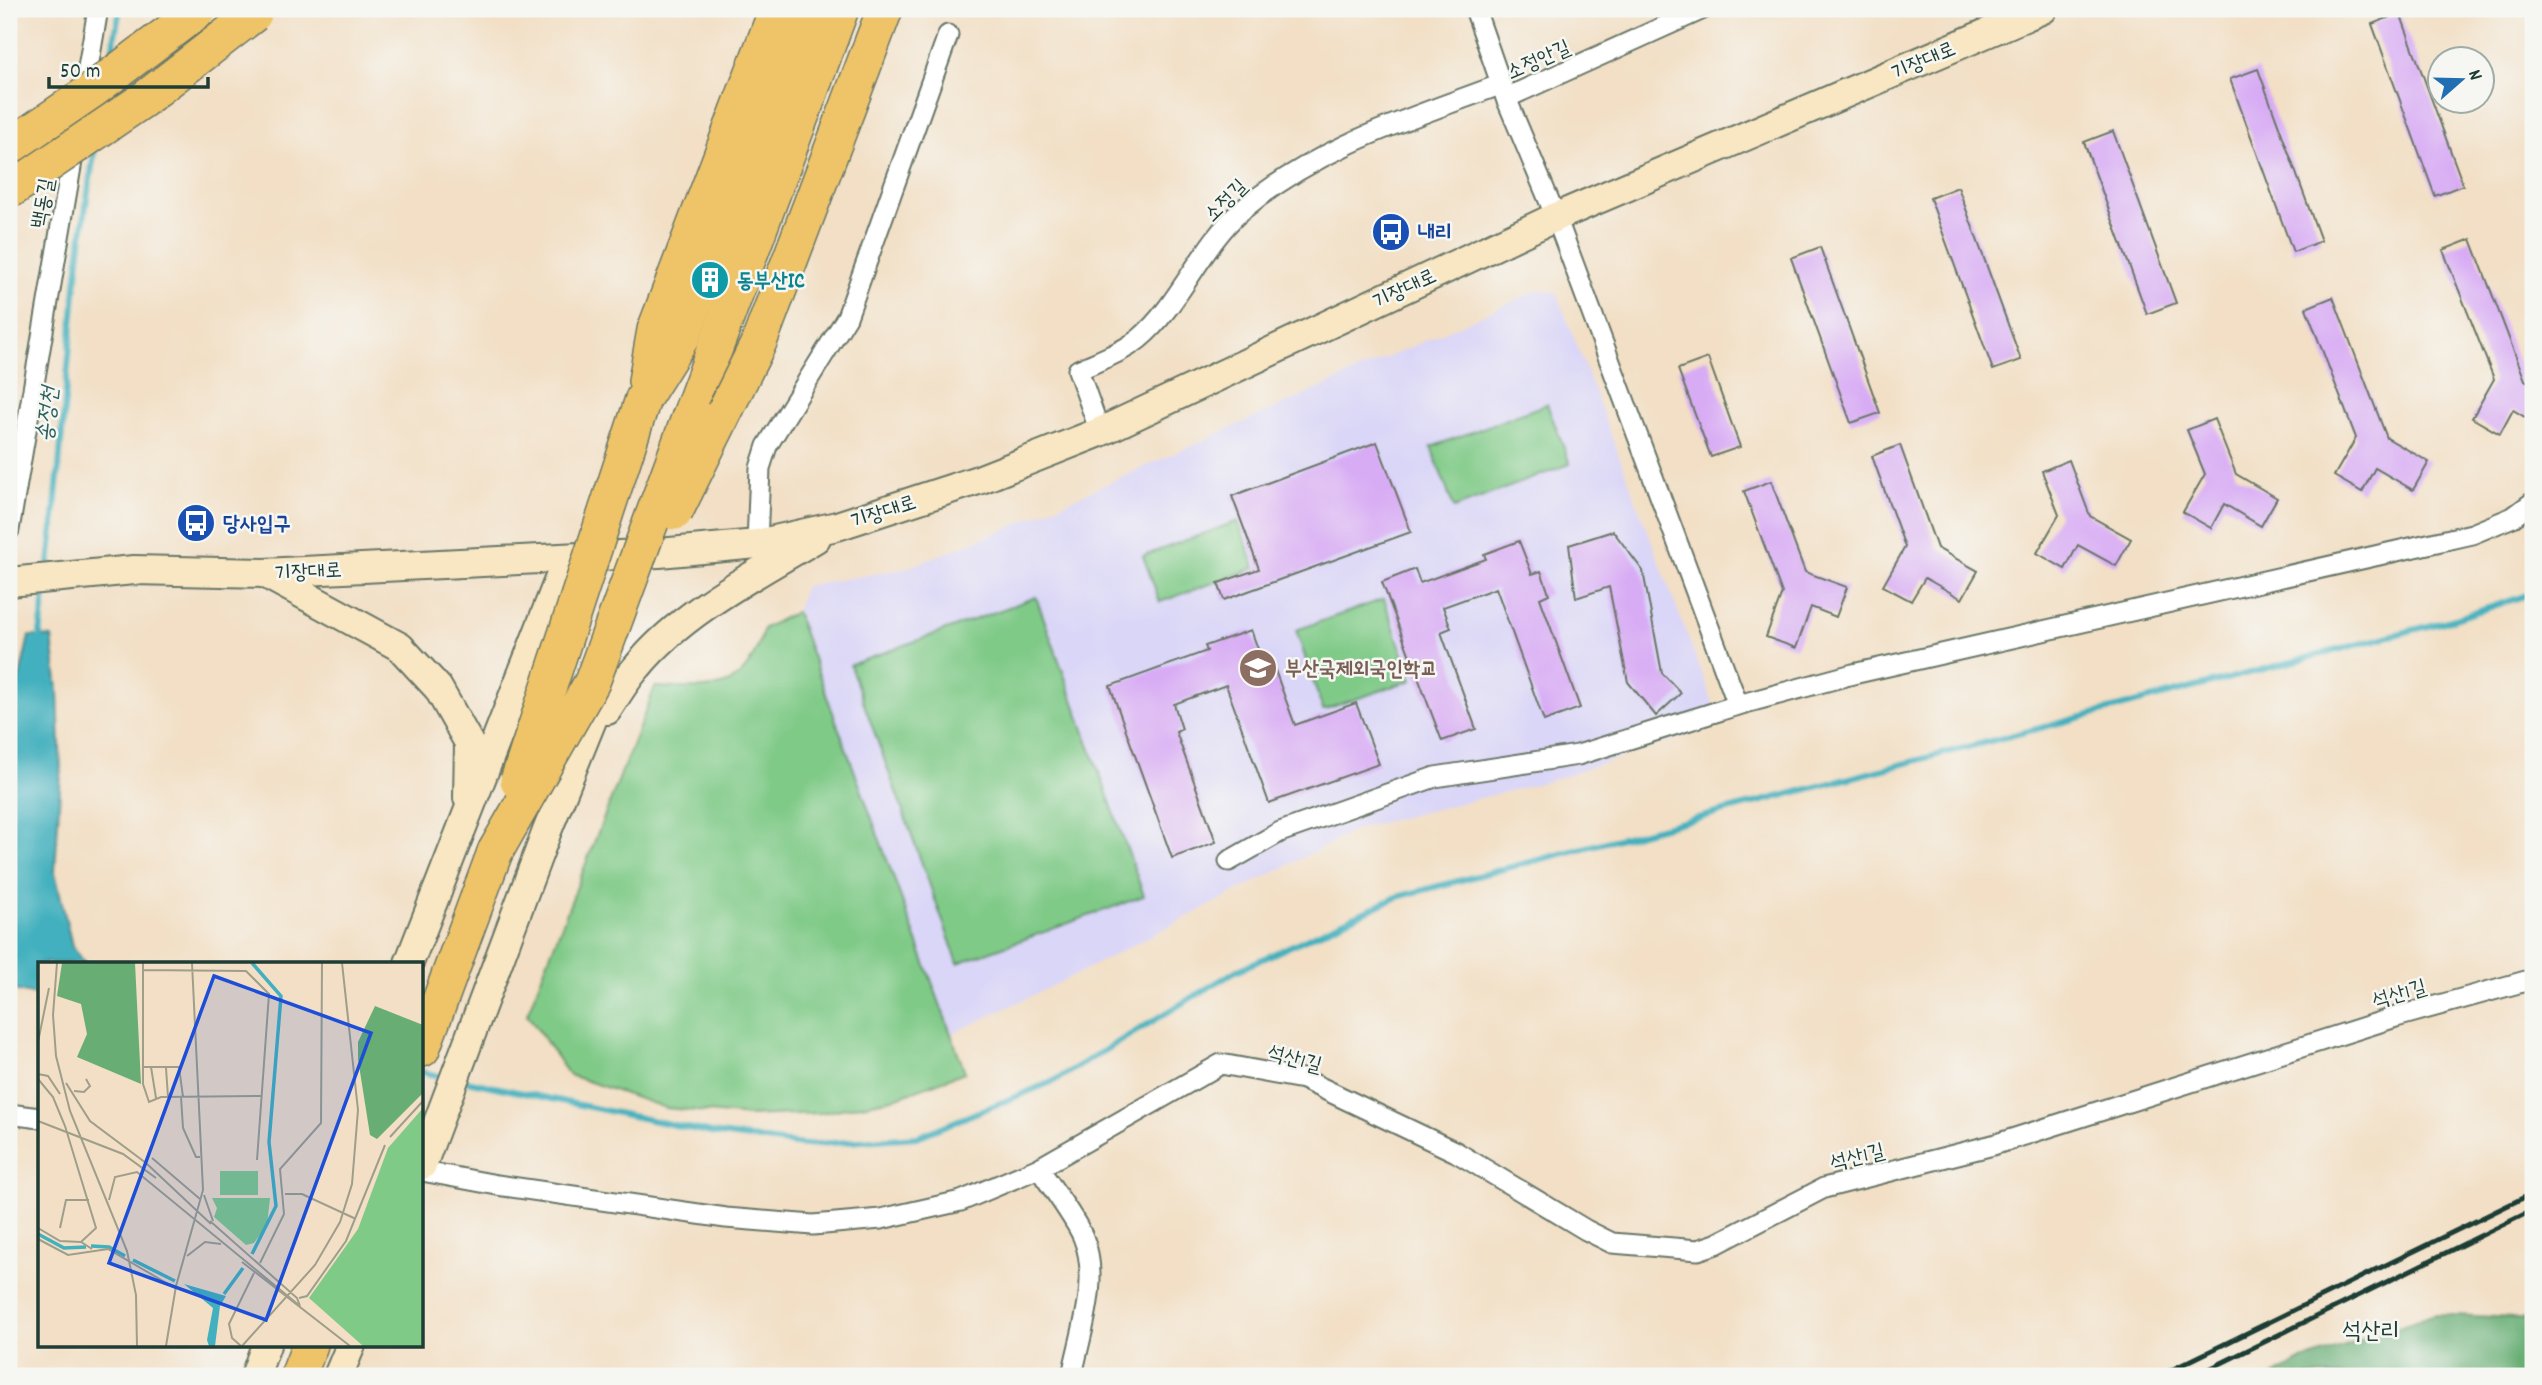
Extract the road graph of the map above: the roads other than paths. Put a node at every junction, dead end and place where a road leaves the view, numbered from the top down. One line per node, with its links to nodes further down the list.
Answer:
1 (98, 9): 20 (street, 백동길)
2 (201, 9): 13 (highway, bridge)
3 (777, 9): 16 (highway)
4 (806, 9): 16 (highway)
5 (841, 9): 26 (highway, bridge)
6 (885, 9): 26 (highway, bridge)
7 (1475, 9): 12 (street, 소정안길)
8 (1703, 9): 12 (street, 소정안길)
9 (2043, 9): 15 (main road, 기장대로)
10 (256, 11): 14 (highway, bridge)
11 (948, 35): 21 (street)
12 (1504, 91): 15 (street, 소정안길); 17 (street, 소정길)
13 (9, 147)
14 (9, 191)
15 (1556, 217): 17 (main road, 기장대로); 27 (street, 소정안길)
16 (643, 399): 30 (highway, bridge)
17 (1100, 432): 19 (main road, 기장대로)
18 (2533, 502): 27 (street)
19 (837, 526): 21 (main road, 기장대로); 29 (main road)
20 (9, 530)
21 (757, 544): 22 (main road, 기장대로)
22 (659, 553): 23 (main road, 기장대로); 29 (main road)
23 (567, 559): 24 (main road, 기장대로); 28 (main road)
24 (264, 573): 25 (main road, 기장대로); 28 (main road)
25 (9, 583)
26 (592, 682): 30 (highway, bridge)
27 (1738, 705): 31 (street)
28 (468, 817): 32 (main road)
29 (547, 831): 37 (main road)
30 (495, 852): 34 (highway)
31 (1229, 861)
32 (410, 962)
33 (2533, 979): 38 (street, 석산1길)
34 (424, 1044)
35 (9, 1114): 36 (street)
36 (38, 1118)
37 (424, 1160)
38 (1039, 1168): 39 (street); 44 (street)
39 (424, 1171)
40 (266, 1346): 42 (main road)
41 (351, 1346): 43 (main road)
42 (255, 1376)
43 (338, 1376)
44 (1072, 1376)

